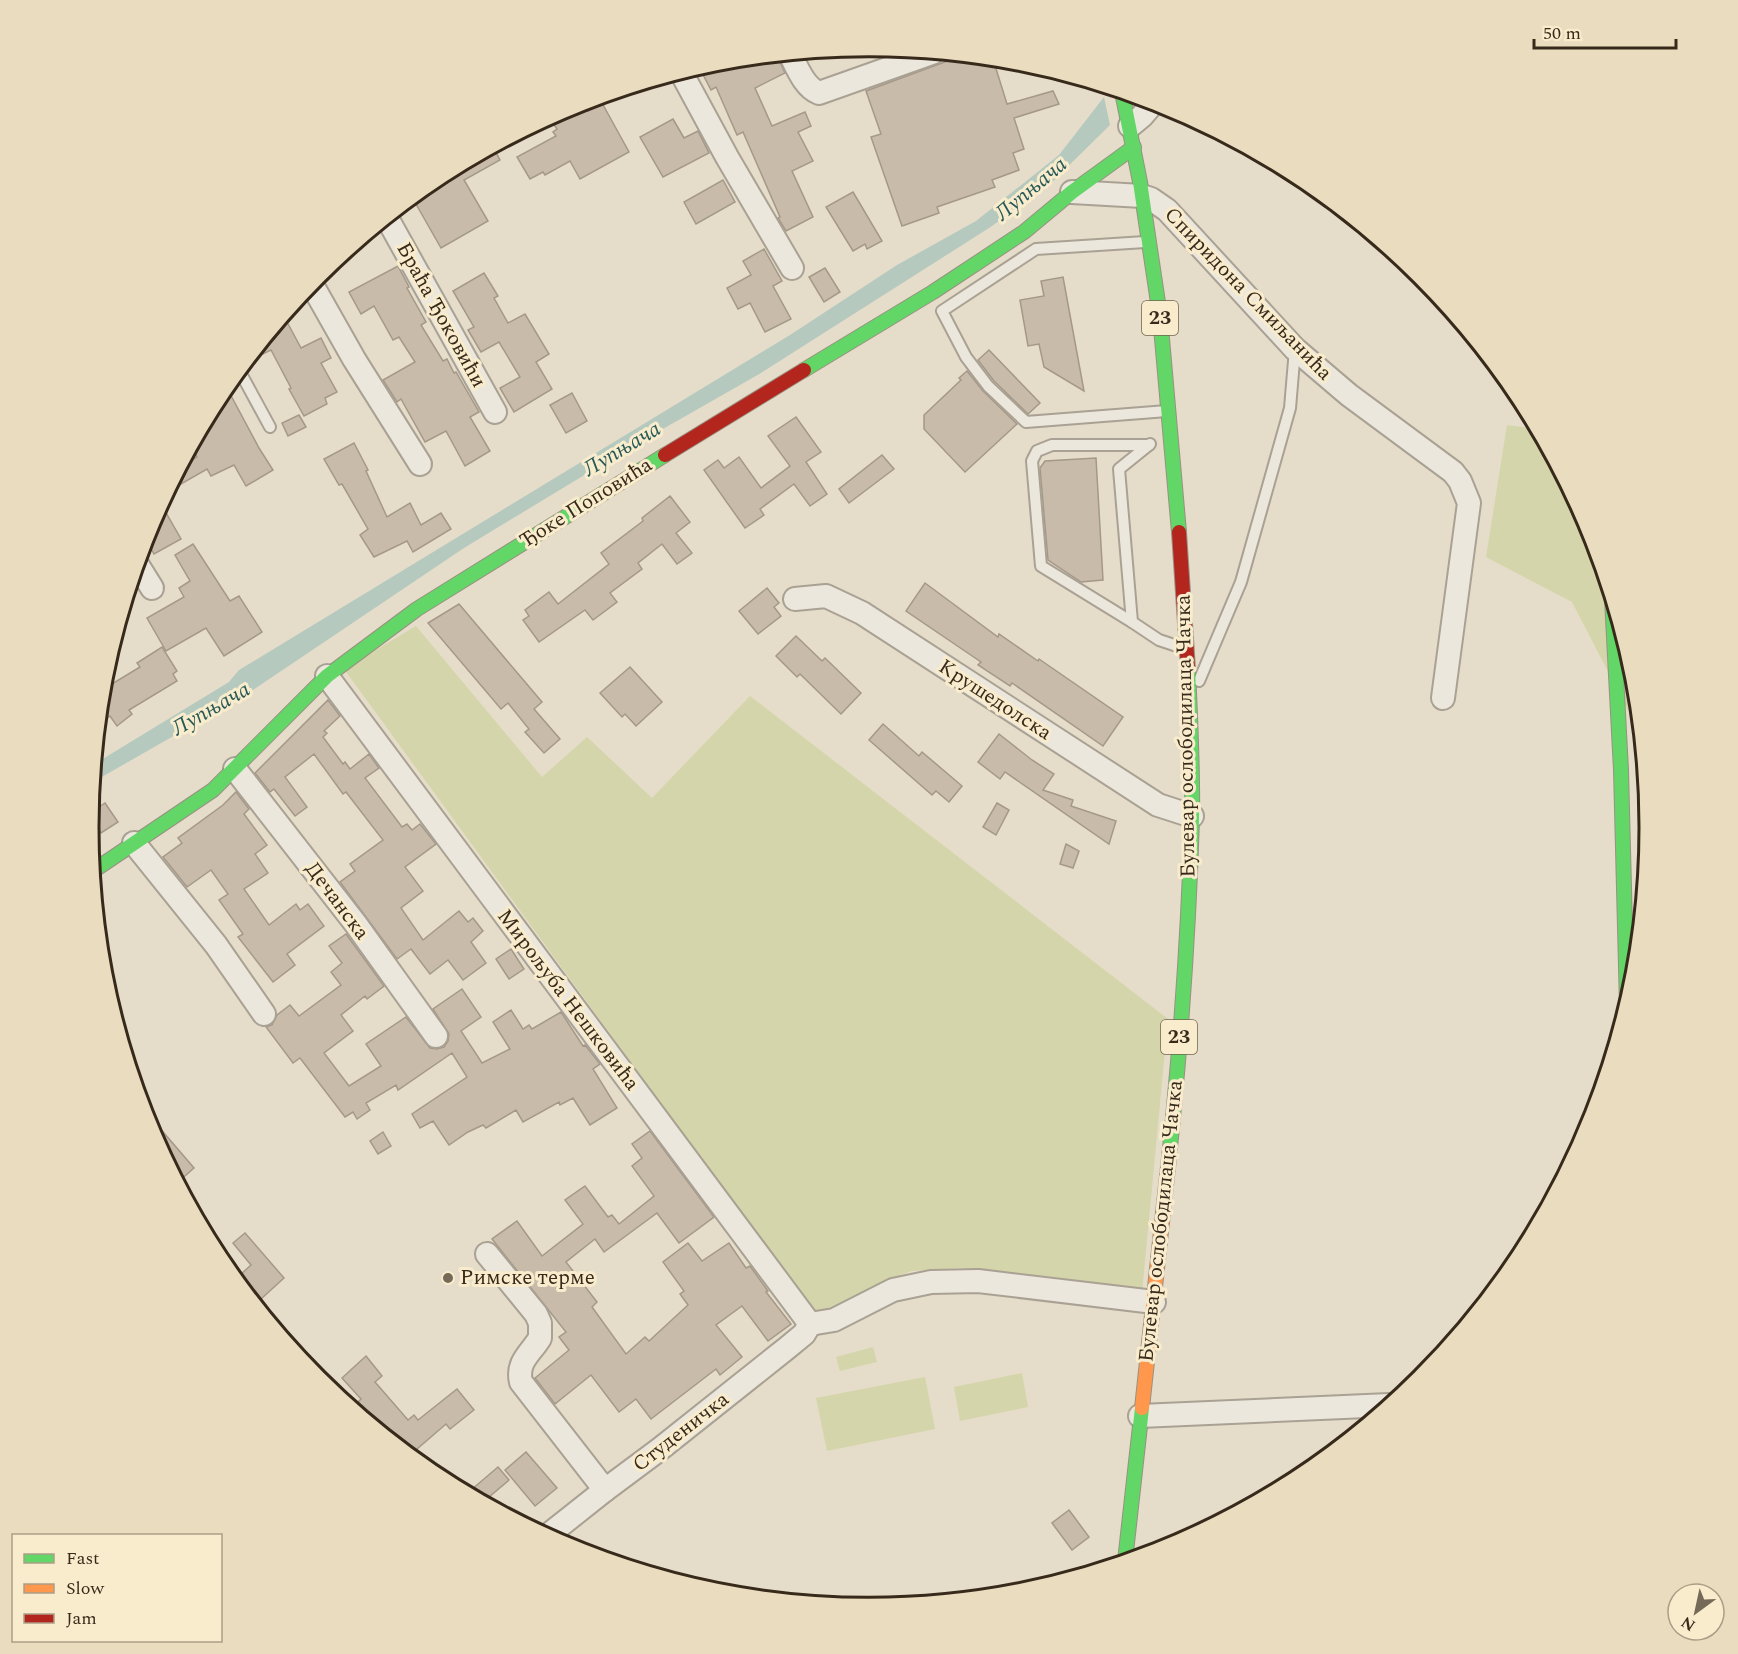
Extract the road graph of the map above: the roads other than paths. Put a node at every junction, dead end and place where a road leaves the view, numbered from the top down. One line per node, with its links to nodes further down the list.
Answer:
1 (915, 59): 2 (street)
2 (794, 61)
3 (685, 80): 11 (street)
4 (1124, 101): 6 (street, Булевар ослободилаца Чачка / 23)
5 (1147, 110): 6 (street)
6 (1132, 136): 7 (street, Ђоке Поповића); 8 (street, Булевар ослободилаца Чачка / 23)
7 (1072, 192): 8 (street); 27 (street, Ђоке Поповића)
8 (1142, 196): 10 (street, Булевар ослободилаца Чачка / 23); 13 (street, Спиридона Смиљанића)
9 (390, 224): 16 (street, Браћа Ђоковићи)
10 (1148, 242): 15 (street, Булевар ослободилаца Чачка / 23); 15 (lane)
11 (792, 268)
12 (316, 293): 20 (street)
13 (1296, 349): 28 (street, Спиридона Смиљанића); 29 (lane)
14 (244, 378): 17 (lane)
15 (1169, 411): 18 (street, Булевар ослободилаца Чачка / 23)
16 (495, 412)
17 (270, 428)
18 (1171, 439): 19 (lane); 26 (street, Булевар ослободилаца Чачка / 23)
19 (1149, 445): 24 (lane); 24 (lane)
20 (420, 464)
21 (142, 573): 22 (street)
22 (152, 588)
23 (795, 599): 31 (street, Крушедолска)
24 (1132, 622): 26 (lane)
25 (1614, 631): 34 (street)
26 (1188, 648): 29 (street, Булевар ослободилаца Чачка / 23)
27 (327, 676): 30 (street, Ђоке Поповића); 39 (street, Мирољуба Нешковића)
28 (1443, 698)
29 (1189, 706): 31 (street, Булевар ослободилаца Чачка / 23)
30 (235, 769): 32 (street, Ђоке Поповића); 36 (street, Дечанска)
31 (1192, 816): 38 (street, Булевар ослободилаца Чачка / 23)
32 (134, 843): 33 (street, Ђоке Поповића); 35 (street)
33 (101, 867)
34 (1625, 969)
35 (264, 1014)
36 (436, 1036)
37 (487, 1254): 42 (street)
38 (1154, 1302): 39 (street); 41 (street, Булевар ослободилаца Чачка / 23)
39 (810, 1324): 42 (street, Студеничка)
40 (1378, 1406): 41 (street)
41 (1140, 1416): 44 (street, Булевар ослободилаца Чачка / 23)
42 (605, 1490): 43 (street, Студеничка)
43 (555, 1530)
44 (1126, 1553)

